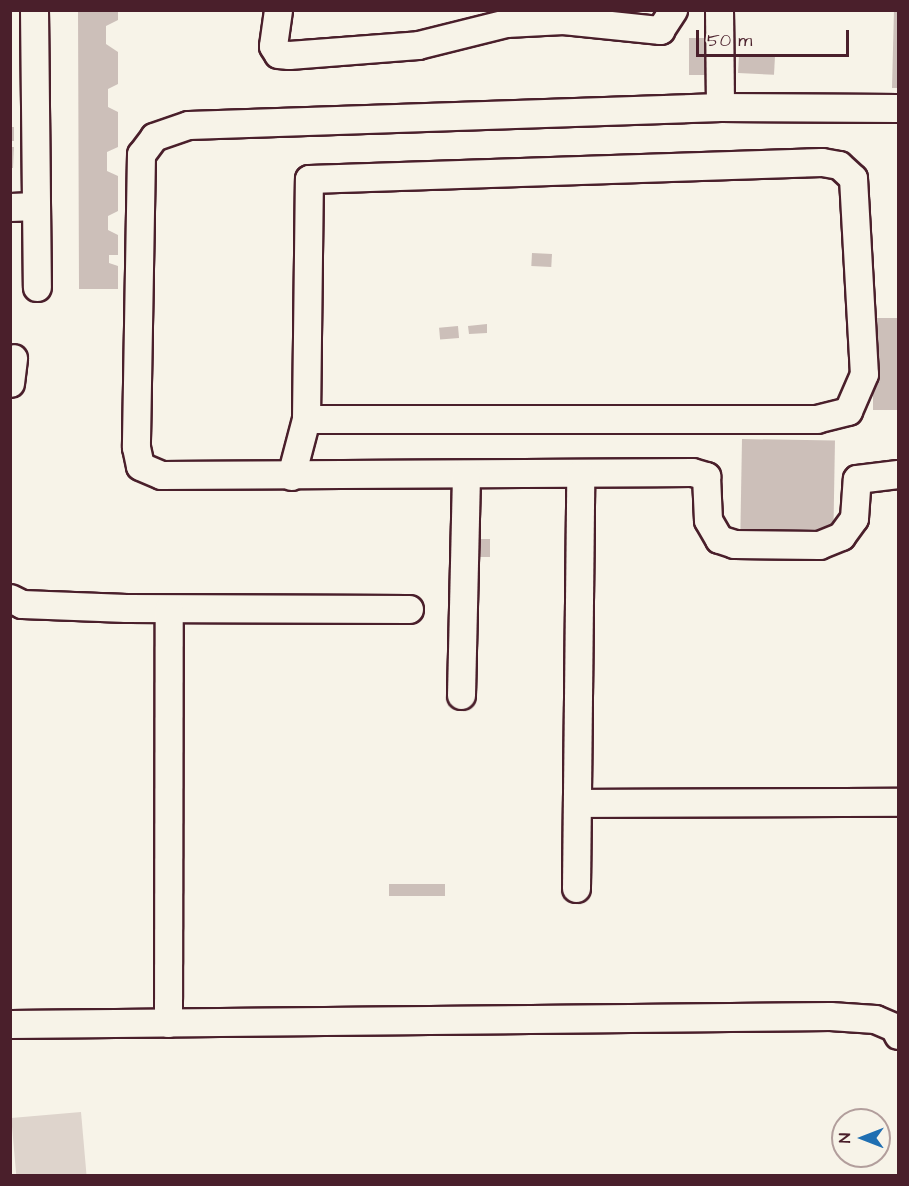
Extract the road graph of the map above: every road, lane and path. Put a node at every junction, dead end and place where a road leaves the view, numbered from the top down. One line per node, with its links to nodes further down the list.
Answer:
1 (279, 10): 2 (street)
2 (673, 10)
3 (719, 10): 5 (street)
4 (26, 26): 7 (street)
5 (720, 106): 6 (street); 13 (street)
6 (898, 108)
7 (23, 207): 8 (street)
8 (37, 287)
9 (306, 419): 9 (street); 13 (street)
10 (466, 474): 11 (street); 13 (street); 17 (street)
11 (580, 474): 12 (street); 19 (street)
12 (898, 474)
13 (291, 476)
14 (10, 598): 15 (street)
15 (169, 609): 16 (street); 21 (street)
16 (409, 609)
17 (461, 695)
18 (898, 802): 19 (street)
19 (577, 803): 20 (street)
20 (576, 888)
21 (168, 1023): 22 (street); 23 (street)
22 (10, 1024)
23 (898, 1035)

